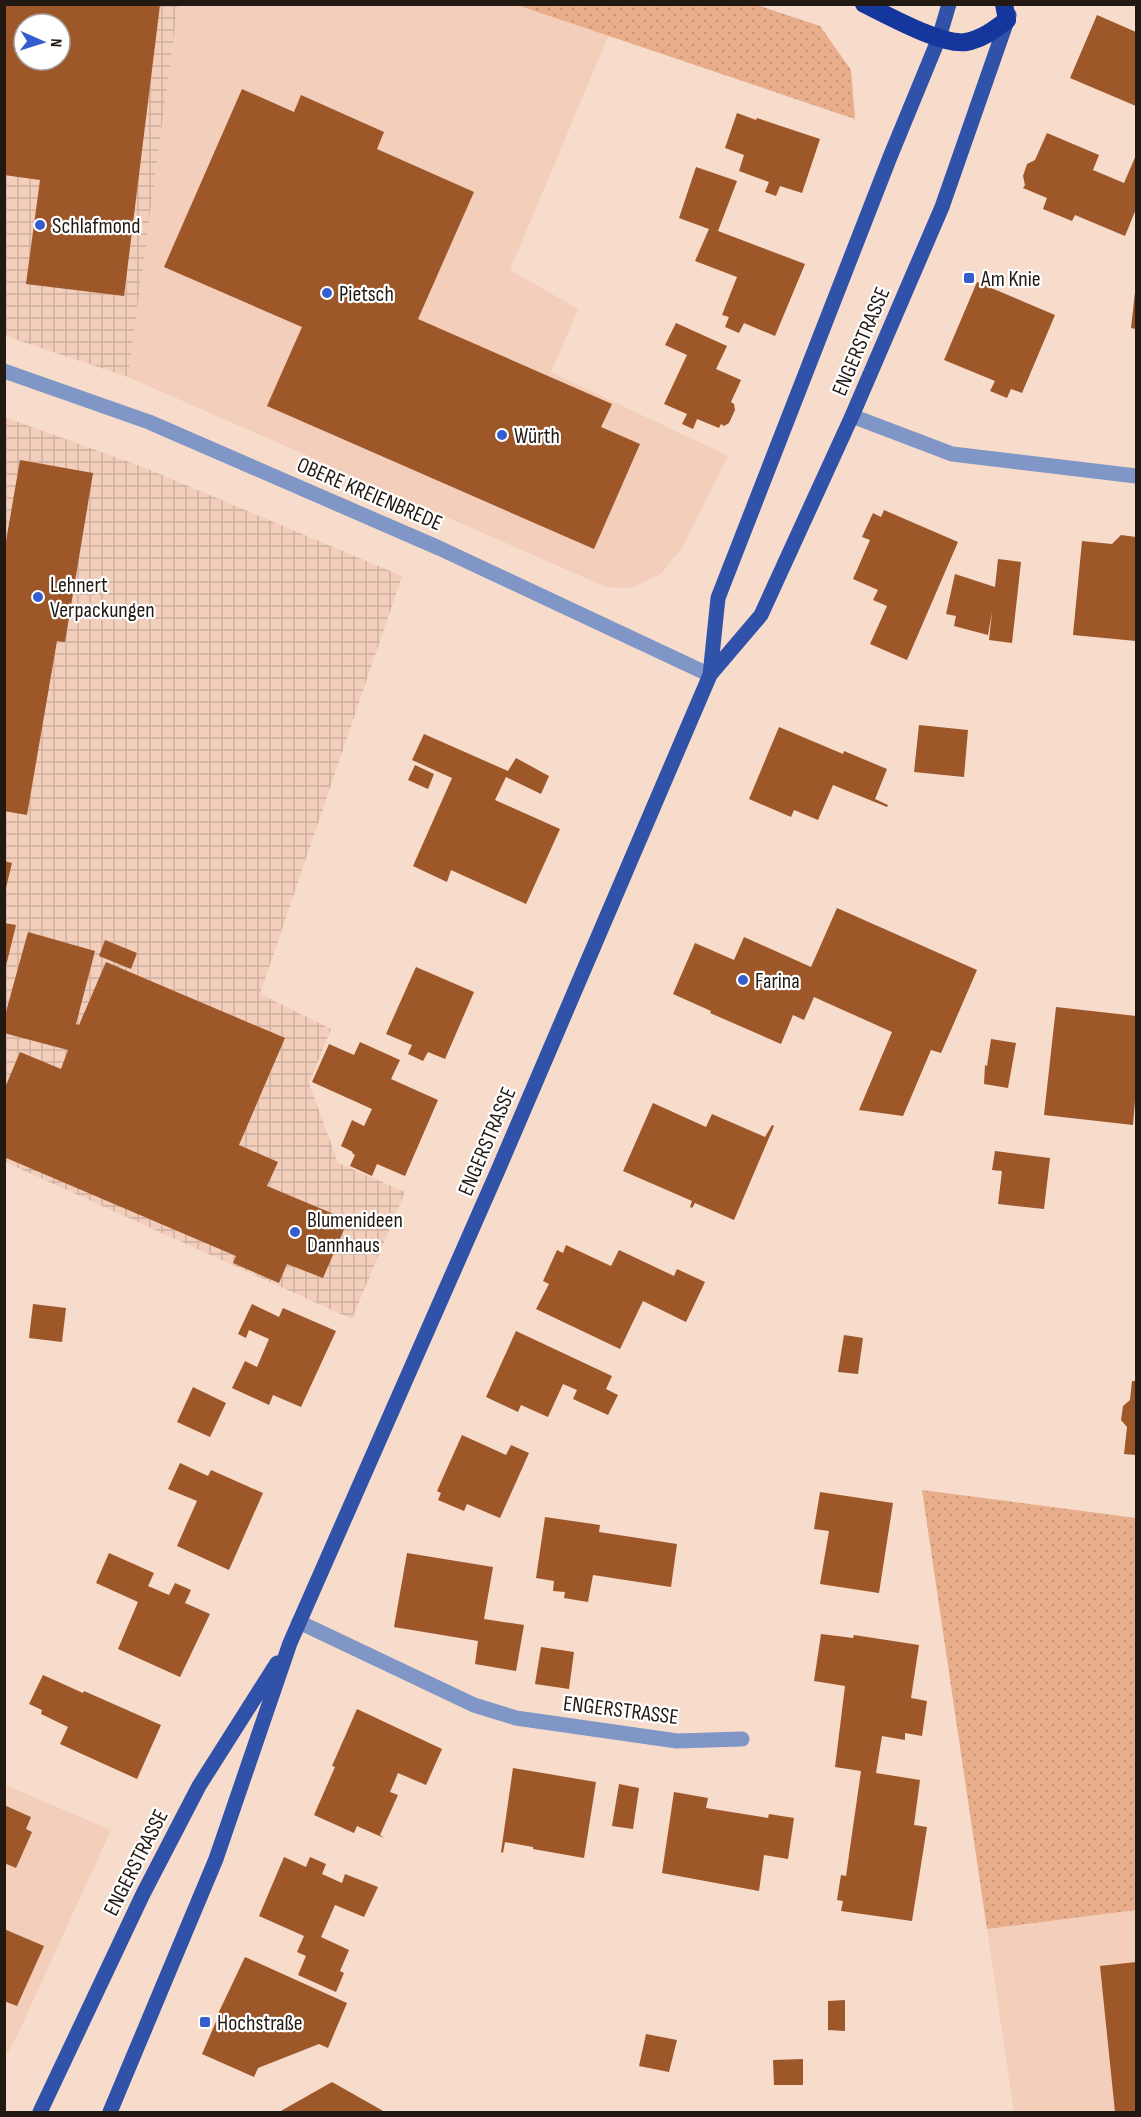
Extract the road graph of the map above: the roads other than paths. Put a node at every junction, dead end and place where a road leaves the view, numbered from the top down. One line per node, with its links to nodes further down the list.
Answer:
1 (864, 4): 4 (highway)
2 (949, 4): 4 (main road, ENGERSTRASSE)
3 (1008, 10): 4 (highway); 6 (main road, ENGERSTRASSE)
4 (939, 38): 8 (main road, ENGERSTRASSE)
5 (4, 371): 8 (street, OBERE KREIENBREDE)
6 (852, 416): 7 (street); 8 (main road, ENGERSTRASSE)
7 (1137, 476)
8 (710, 675): 9 (main road, ENGERSTRASSE)
9 (299, 1622): 10 (main road, ENGERSTRASSE); 11 (street, ENGERSTRASSE)
10 (290, 1643): 12 (main road, ENGERSTRASSE); 13 (main road, ENGERSTRASSE)
11 (742, 1739)
12 (40, 2112)
13 (110, 2112)

